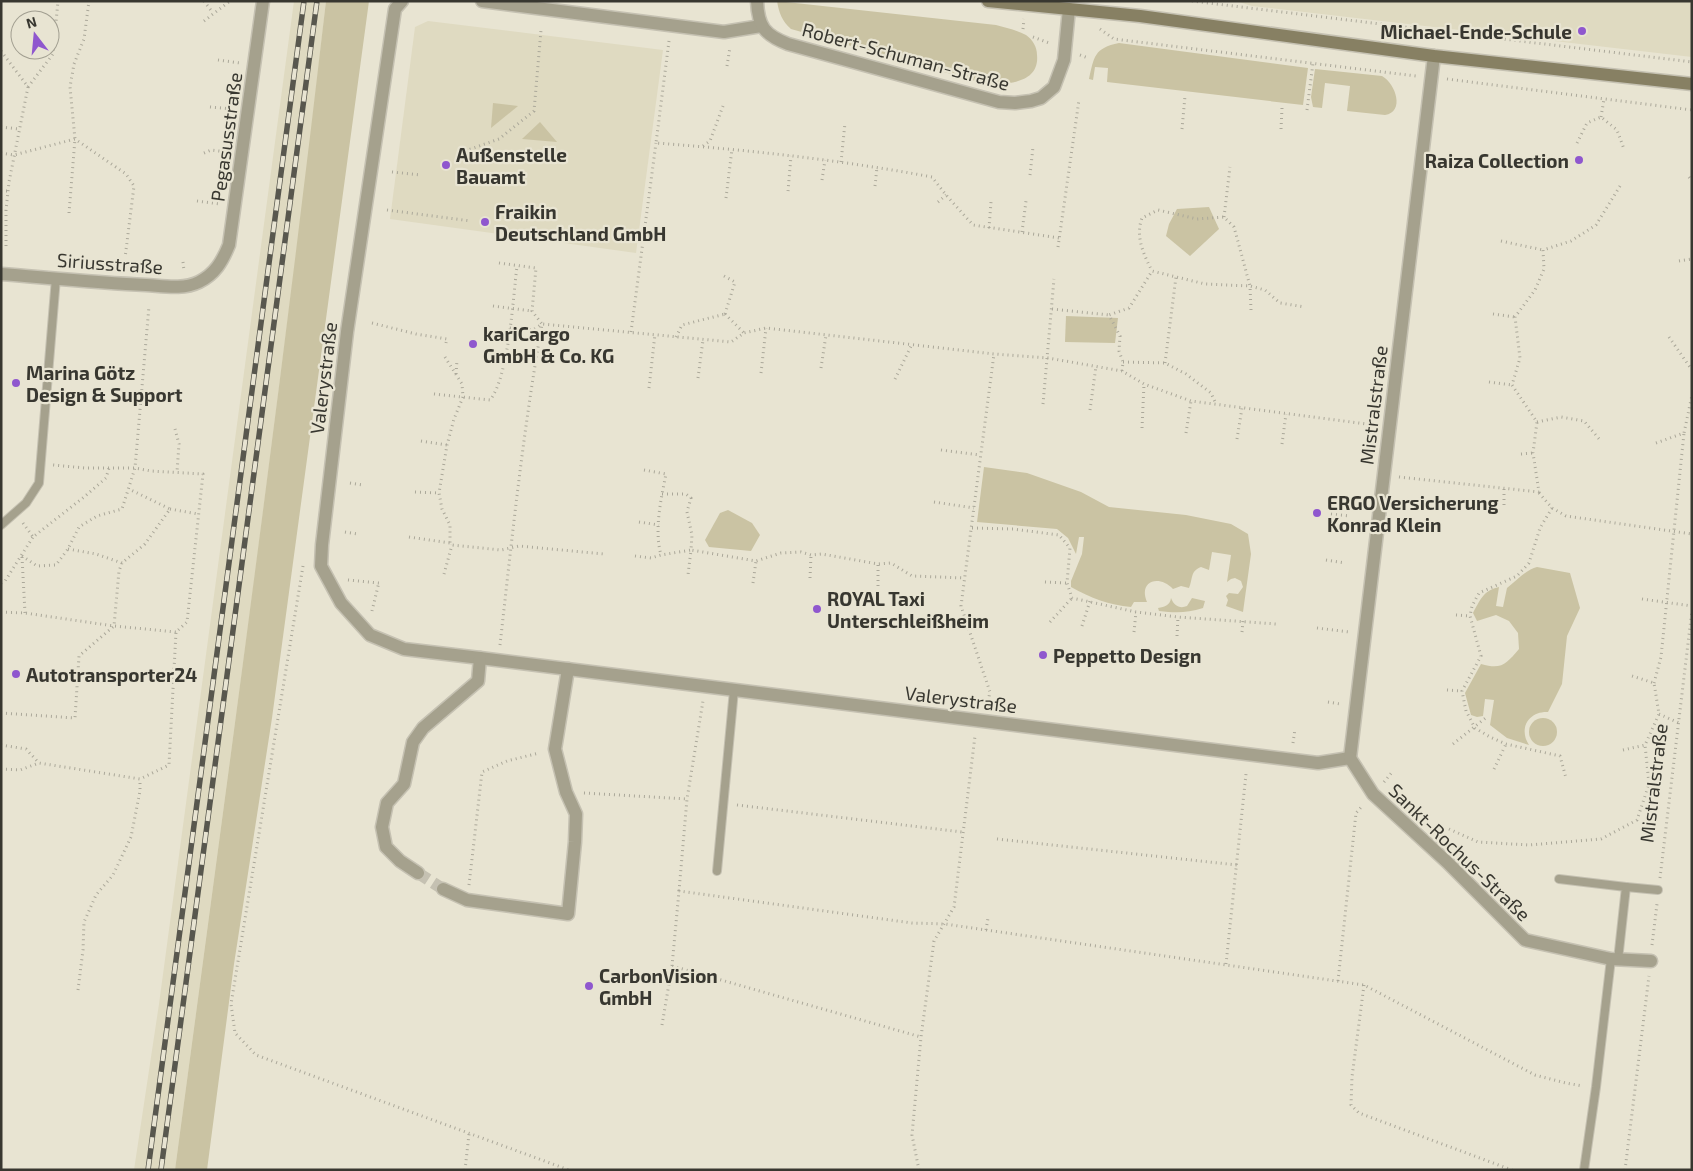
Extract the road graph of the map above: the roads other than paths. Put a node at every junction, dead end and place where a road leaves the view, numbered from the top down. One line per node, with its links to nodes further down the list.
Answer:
1 (263, 1): 11 (street, Pegasusstraße)
2 (402, 1): 14 (street, Valerystraße)
3 (482, 1): 7 (street)
4 (758, 1): 7 (street)
5 (988, 1): 6 (main road)
6 (1069, 5): 7 (street, Robert-Schuman-Straße); 8 (main road)
7 (761, 26)
8 (1434, 56): 9 (main road); 17 (street, Mistralstraße)
9 (1692, 84)
10 (1, 274): 12 (street, Siriusstraße)
11 (213, 274): 12 (street, Siriusstraße)
12 (56, 278): 13 (lane)
13 (1, 525)
14 (480, 658): 15 (street, Valerystraße); 19 (street)
15 (568, 669): 16 (street, Valerystraße); 22 (street)
16 (734, 690): 17 (street, Valerystraße); 18 (lane)
17 (1350, 758): 24 (street, Sankt-Rochus-Straße)
18 (717, 871)
19 (418, 872)
20 (1559, 879): 21 (lane)
21 (1626, 887): 23 (lane); 24 (lane)
22 (444, 889)
23 (1658, 890)
24 (1614, 959): 25 (street, Sankt-Rochus-Straße); 26 (lane)
25 (1650, 961)
26 (1584, 1170)

